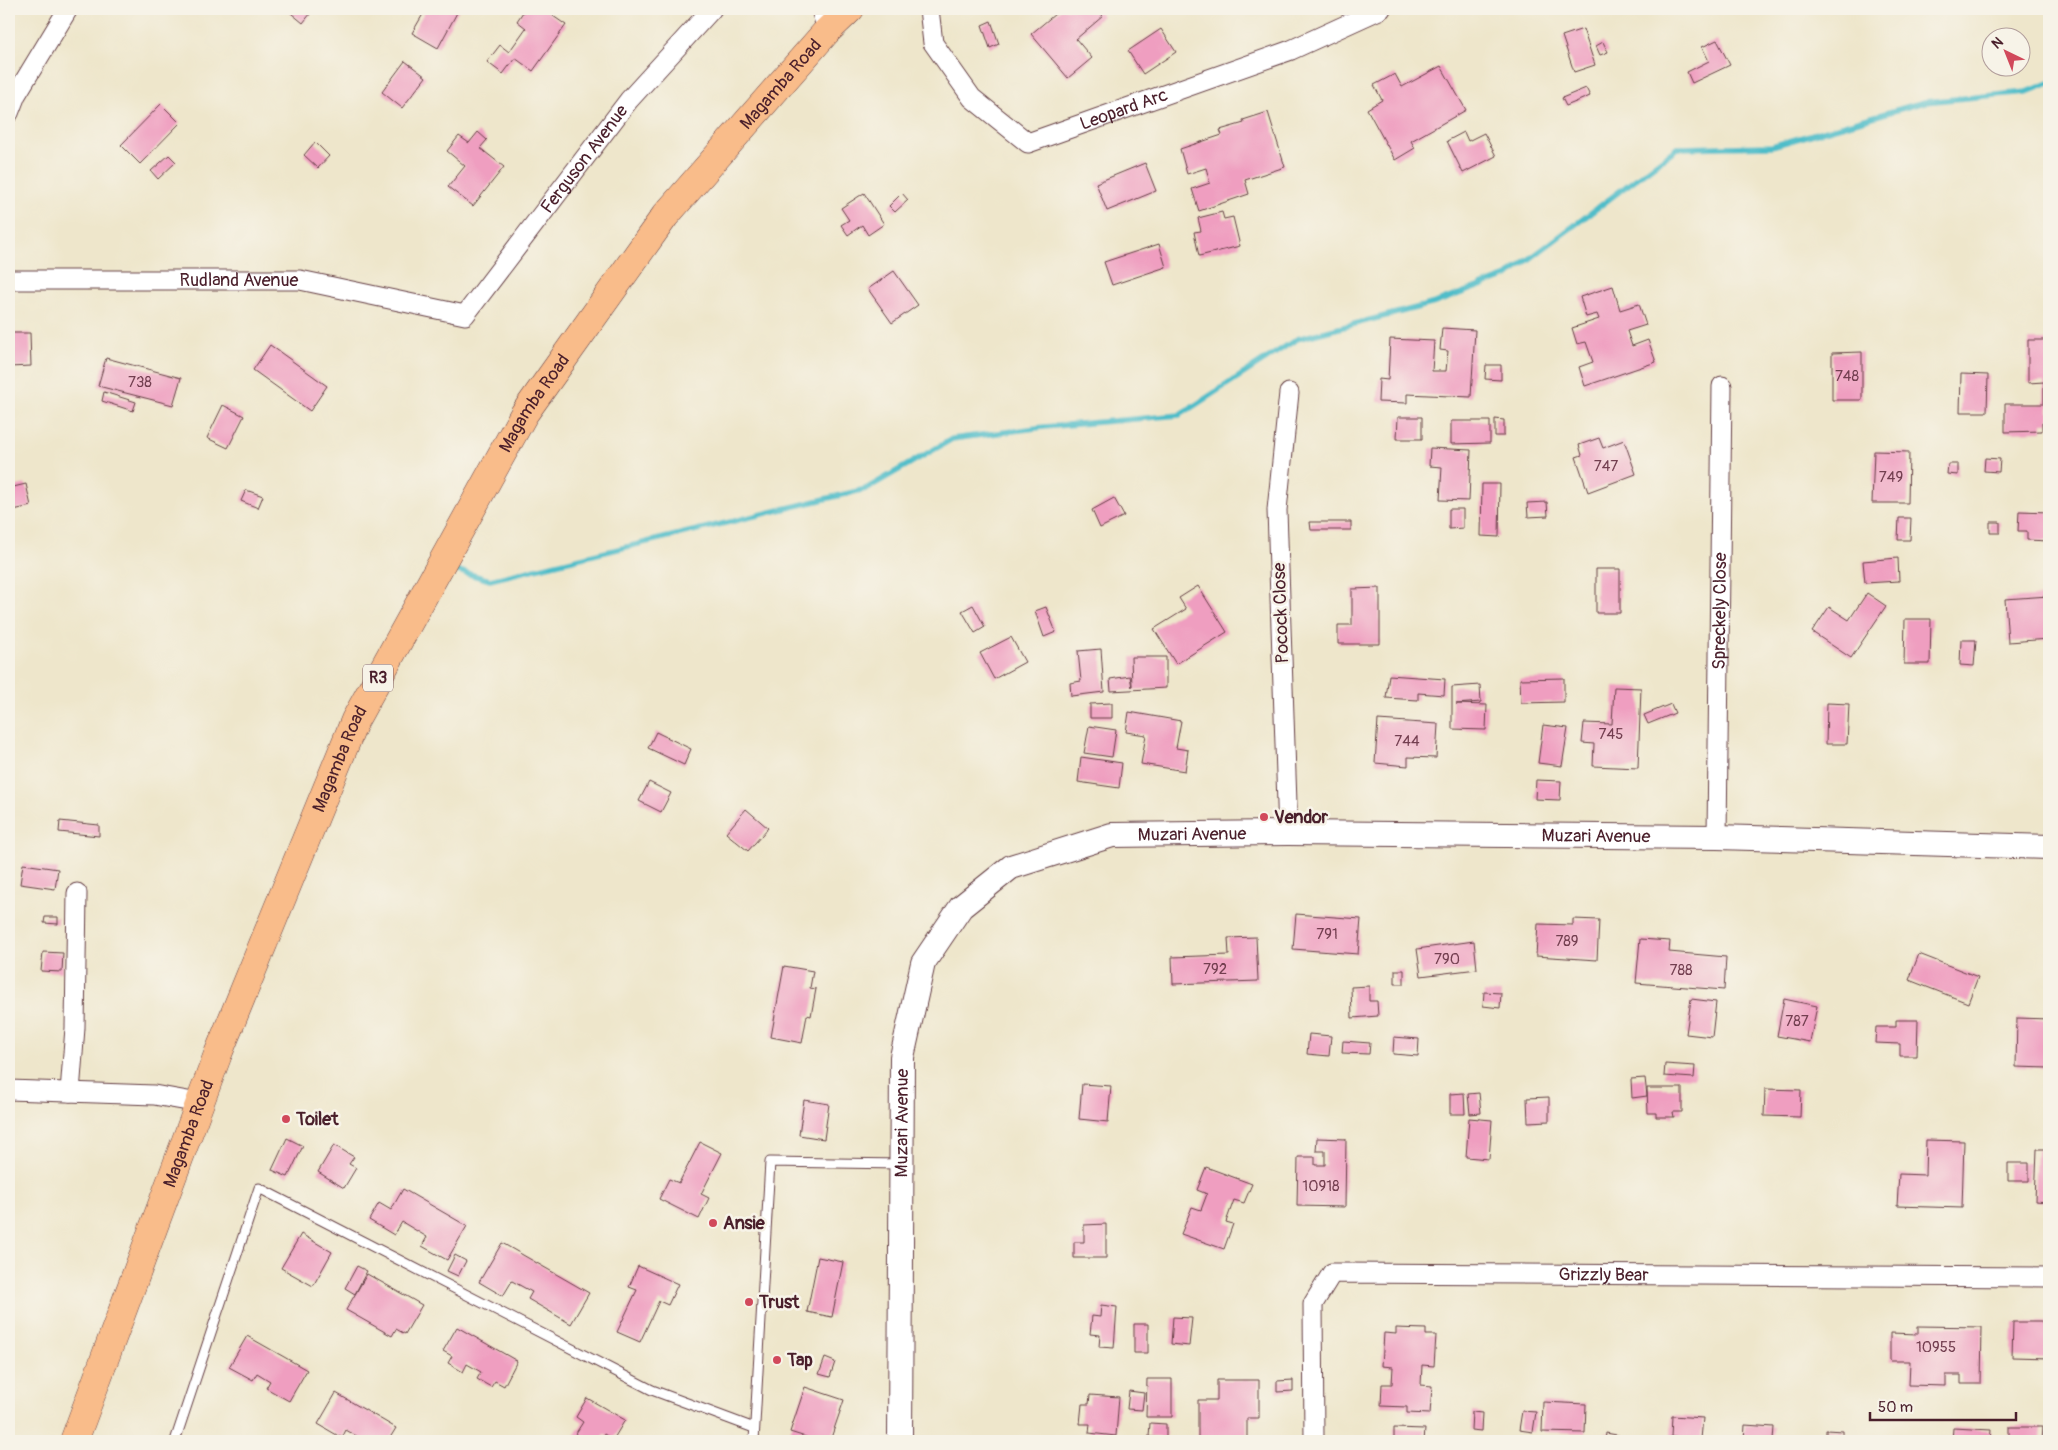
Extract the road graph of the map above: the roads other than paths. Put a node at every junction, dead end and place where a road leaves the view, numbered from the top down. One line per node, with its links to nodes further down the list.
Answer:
1 (68, 9): 7 (street)
2 (712, 9): 9 (street, Ferguson Avenue)
3 (850, 9): 6 (highway, Magamba Road / R3)
4 (929, 9): 5 (street, Leopard Arc)
5 (1380, 9)
6 (824, 20): 18 (highway, Magamba Road / R3)
7 (9, 113)
8 (9, 280): 9 (street, Rudland Avenue)
9 (465, 315)
10 (1722, 386): 13 (street, Spreckely Close)
11 (1289, 393): 12 (street, Pocock Close)
12 (1288, 833): 13 (street, Muzari Avenue); 19 (street, Muzari Avenue)
13 (1717, 837): 14 (street, Muzari Avenue)
14 (2049, 846)
15 (77, 893): 17 (street)
16 (9, 1090): 17 (street)
17 (70, 1092): 18 (street)
18 (199, 1103): 22 (highway, Magamba Road / R3)
19 (902, 1164): 21 (lane); 25 (street, Muzari Avenue)
20 (2049, 1277): 26 (street, Grizzly Bear)
21 (754, 1428): 23 (lane); 24 (lane)
22 (74, 1441)
23 (175, 1441)
24 (754, 1441)
25 (900, 1441)
26 (1314, 1441)

